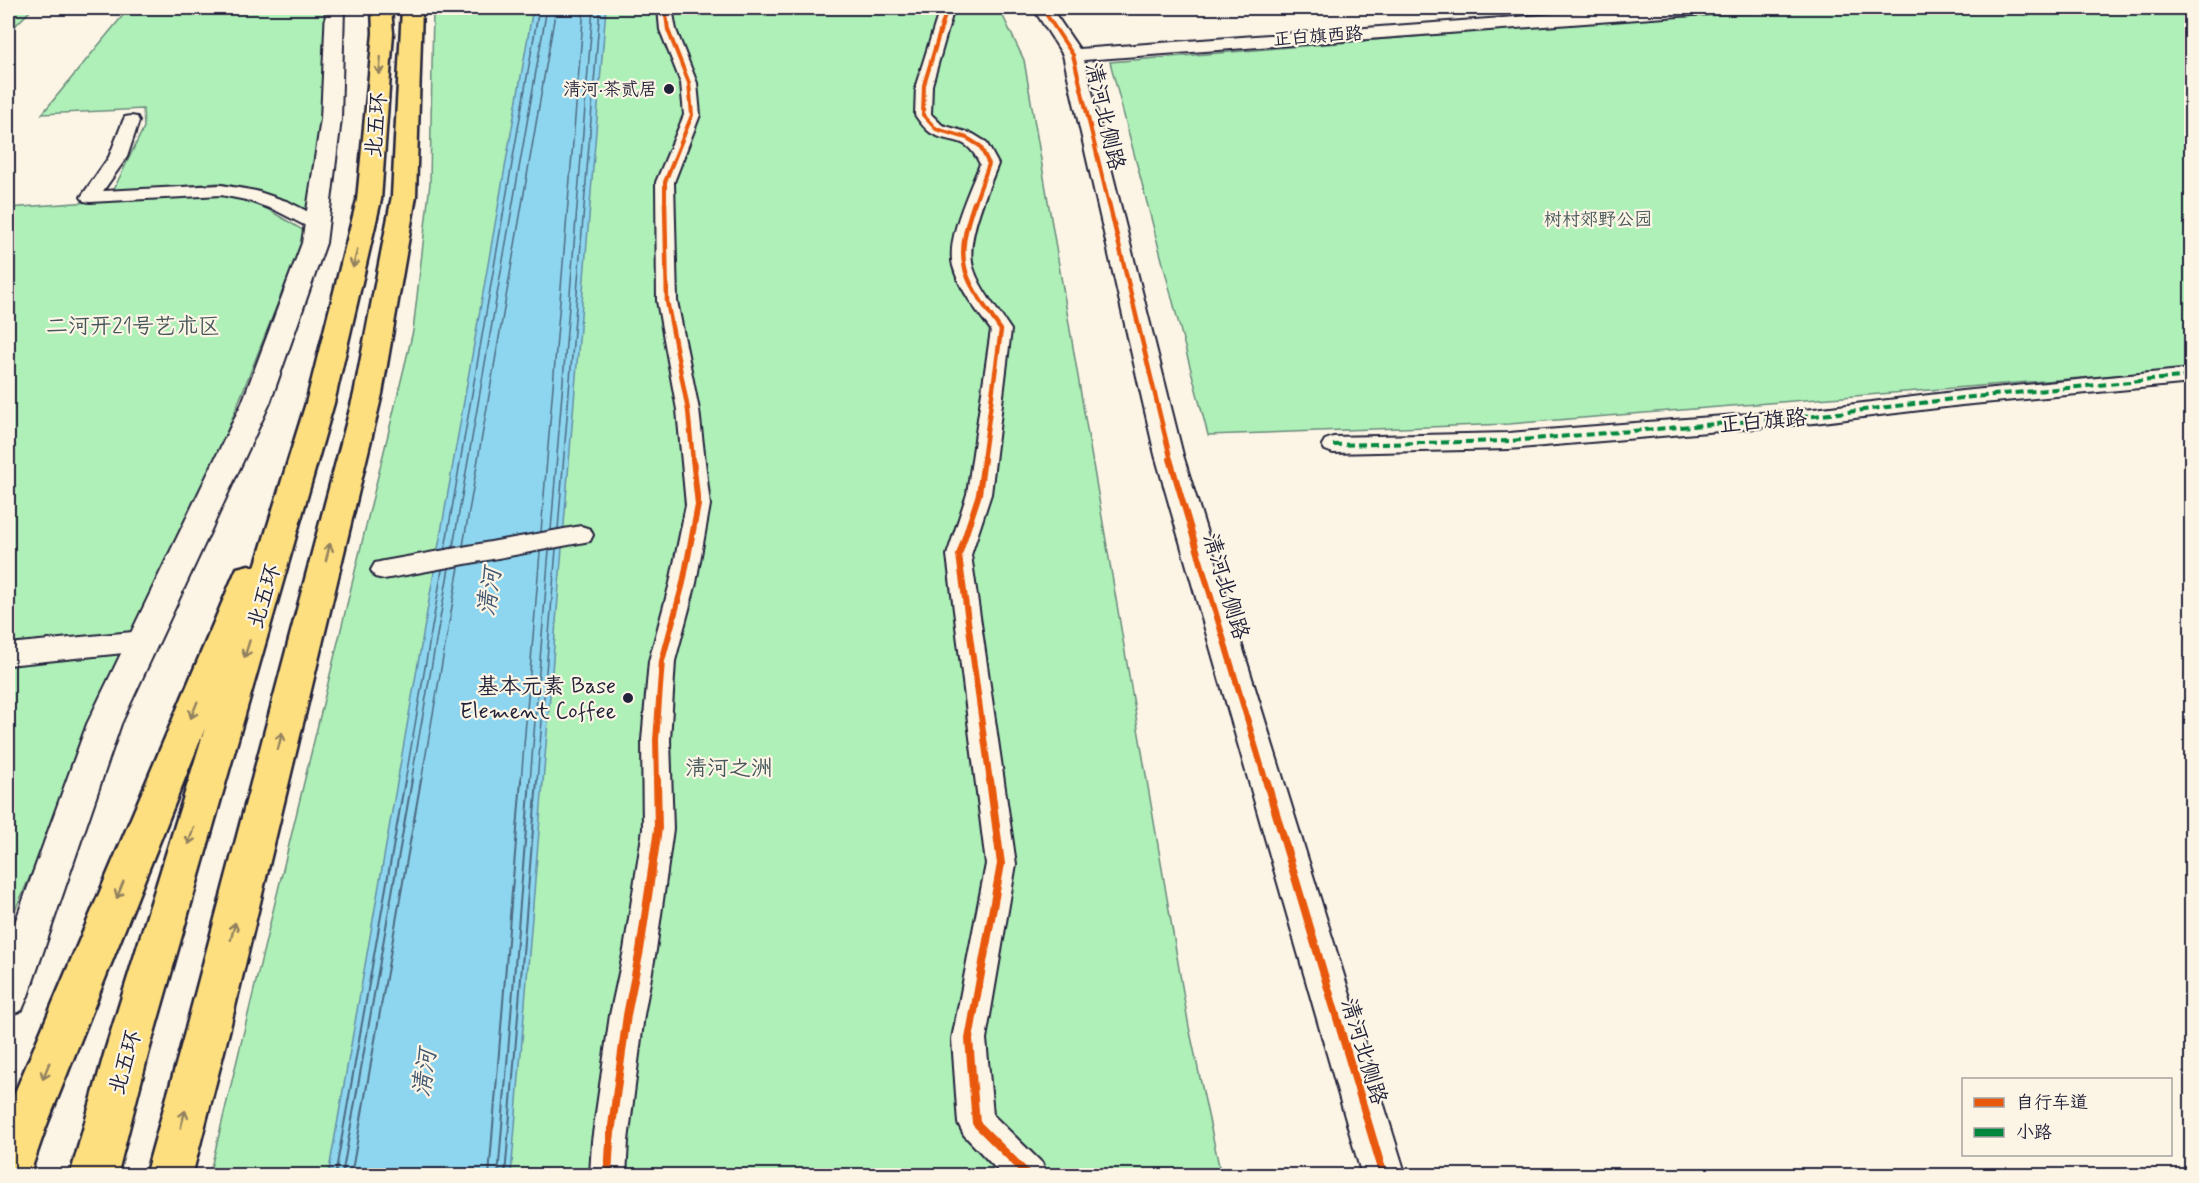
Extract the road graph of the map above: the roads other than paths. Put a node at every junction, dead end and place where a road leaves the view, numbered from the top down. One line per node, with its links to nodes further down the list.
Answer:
1 (335, 8): 11 (street)
2 (382, 8): 13 (highway, 北五环, one-way to 13)
3 (412, 8): 22 (highway, 北五环, one-way to 3)
4 (665, 8): 23 (street)
5 (944, 8): 24 (street)
6 (1042, 8): 9 (street, 清河北侧路)
7 (1706, 8): 8 (street, 正白旗西路)
8 (1613, 10): 9 (street, 正白旗西路)
9 (1073, 55): 25 (street, 清河北侧路)
10 (131, 121): 11 (street)
11 (317, 224): 17 (street)
12 (2192, 376): 14 (street, 正白旗路)
13 (320, 403): 20 (highway, one-way to 20); 21 (highway, 北五环, one-way to 21)
14 (1333, 445)
15 (581, 535): 16 (street)
16 (384, 570)
17 (143, 641): 18 (street); 19 (street)
18 (8, 654)
19 (8, 996)
20 (8, 1171)
21 (93, 1176)
22 (168, 1176)
23 (608, 1176)
24 (1029, 1176)
25 (1384, 1176)

